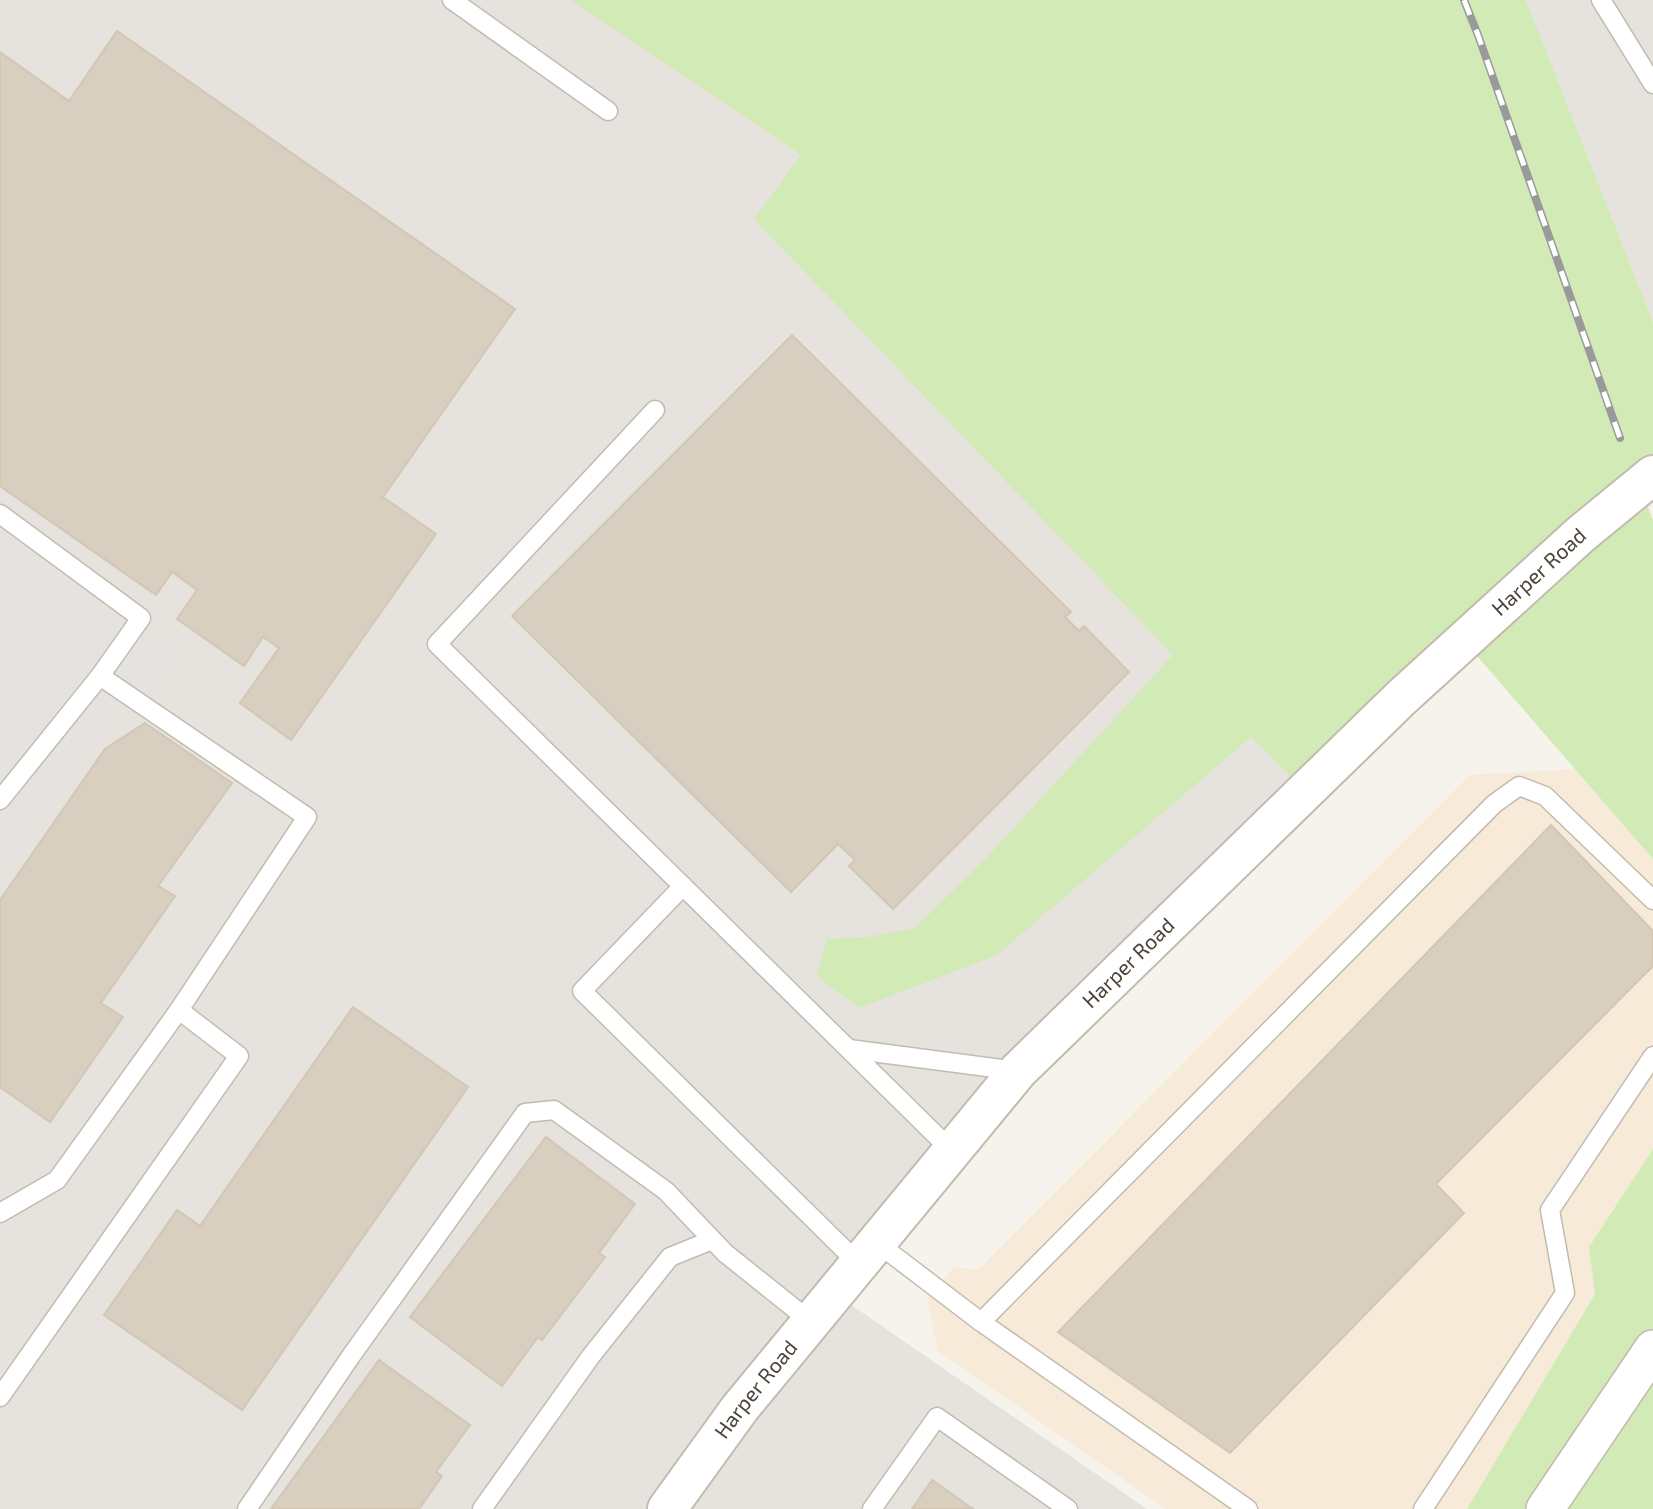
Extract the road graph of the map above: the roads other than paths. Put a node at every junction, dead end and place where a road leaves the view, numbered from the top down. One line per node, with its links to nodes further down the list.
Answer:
1 (453, 0): 4 (lane)
2 (1601, 0): 3 (lane)
3 (1653, 85)
4 (608, 111)
5 (655, 410): 10 (lane)
6 (1653, 474): 15 (street, Harper Road)
7 (0, 514): 8 (lane)
8 (100, 676): 9 (lane); 12 (lane)
9 (0, 800)
10 (683, 886): 13 (lane); 19 (lane)
11 (1653, 900): 21 (lane)
12 (179, 1010): 17 (lane); 23 (lane)
13 (849, 1049): 15 (lane); 16 (lane)
14 (1653, 1056): 30 (lane)
15 (1018, 1071): 16 (street, Harper Road)
16 (951, 1150): 19 (street, Harper Road)
17 (0, 1213)
18 (712, 1240): 20 (lane); 24 (lane); 25 (lane)
19 (867, 1252): 20 (street, Harper Road); 21 (lane)
20 (810, 1321): 26 (street, Harper Road)
21 (981, 1322): 29 (lane)
22 (1653, 1349): 31 (street)
23 (0, 1397)
24 (247, 1509)
25 (482, 1509)
26 (667, 1509)
27 (872, 1509): 28 (lane)
28 (1068, 1509)
29 (1248, 1509)
30 (1423, 1509)
31 (1545, 1509)

